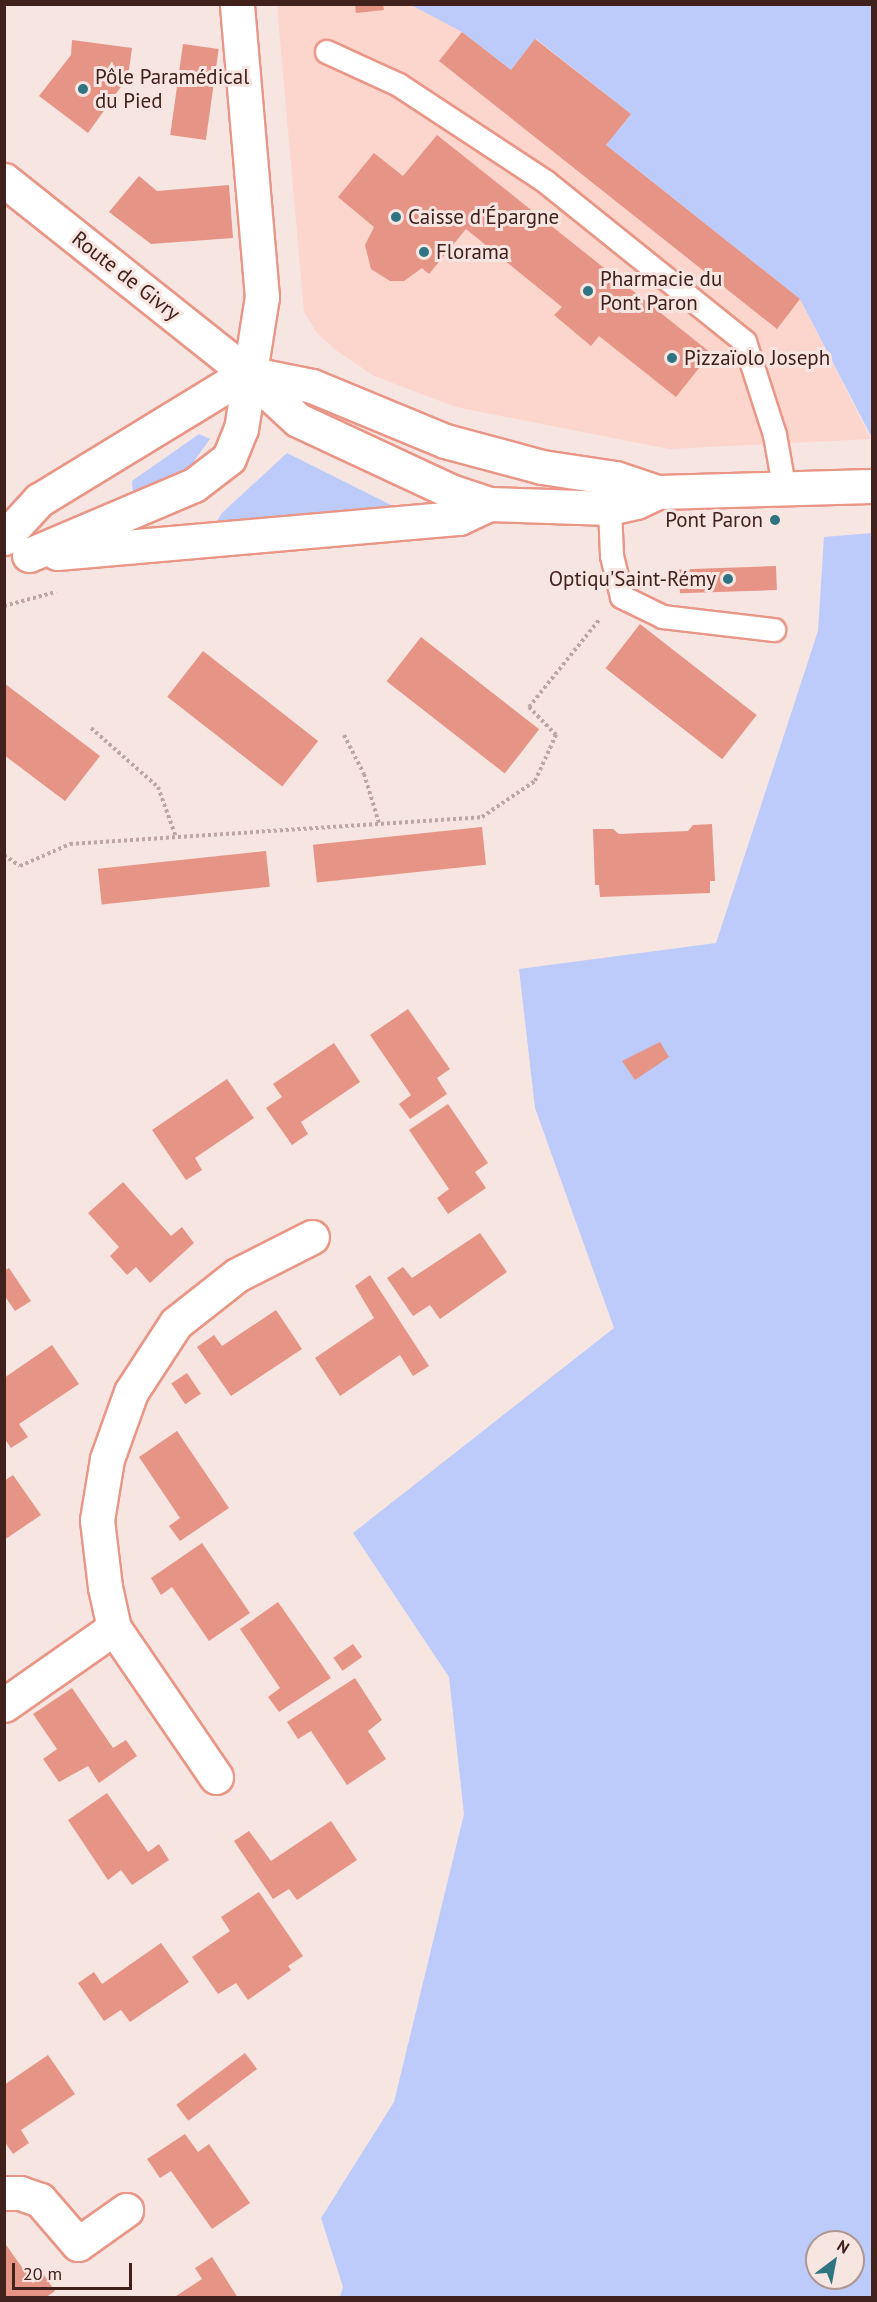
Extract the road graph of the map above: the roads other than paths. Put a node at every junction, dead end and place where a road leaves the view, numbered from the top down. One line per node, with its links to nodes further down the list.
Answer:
1 (237, 4): 4 (main road)
2 (327, 52): 6 (lane)
3 (4, 180): 4 (main road, Route de Givry)
4 (247, 373): 7 (main road); 8 (main road, Route de Givry); 10 (main road); 10 (main road)
5 (873, 486): 6 (main road)
6 (785, 491): 7 (main road)
7 (657, 492): 9 (main road)
8 (489, 504): 9 (main road); 10 (main road)
9 (610, 508): 11 (lane)
10 (12, 550)
11 (774, 630)
12 (312, 1237): 13 (main road)
13 (114, 1628): 14 (main road); 15 (main road)
14 (4, 1705)
15 (216, 1777)
16 (4, 2193): 17 (main road)
17 (126, 2210)

